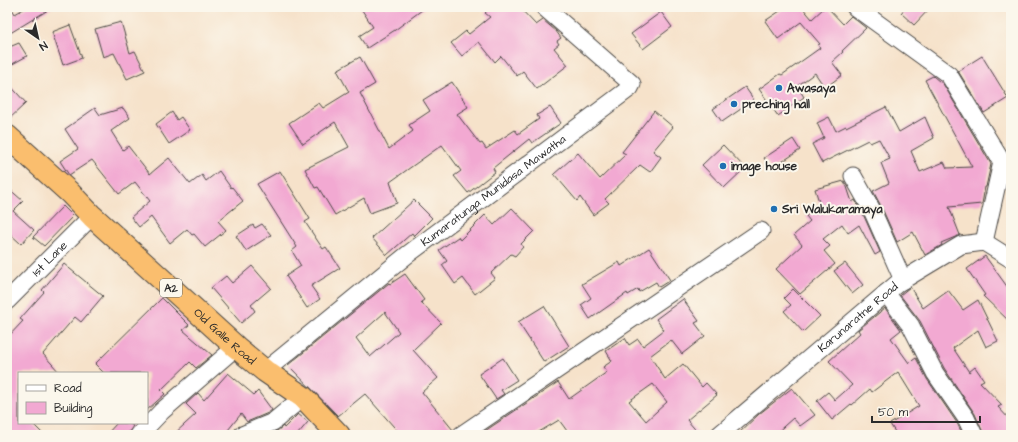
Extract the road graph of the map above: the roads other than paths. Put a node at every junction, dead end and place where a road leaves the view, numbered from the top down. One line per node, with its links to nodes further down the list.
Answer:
1 (544, 7): 13 (street, Kumaratunga Munidasa Mawatha)
2 (855, 7): 7 (street)
3 (7, 136): 5 (highway, Old Galle Road / A2)
4 (853, 176): 9 (street)
5 (92, 216): 11 (street, 1st Lane); 12 (highway, Old Galle Road / A2)
6 (761, 231): 18 (street)
7 (984, 242): 8 (street); 9 (street, Karunaratne Road)
8 (1011, 259)
9 (903, 280): 10 (street, Karunaratne Road)
10 (886, 293): 19 (street, Karunaratne Road); 20 (street)
11 (7, 301)
12 (236, 347): 13 (highway, Old Galle Road / A2); 15 (street)
13 (264, 371): 14 (highway, Old Galle Road / A2)
14 (303, 397): 16 (street); 17 (highway, Old Galle Road / A2)
15 (139, 435)
16 (242, 435)
17 (339, 435)
18 (461, 435)
19 (719, 435)
20 (974, 435)

